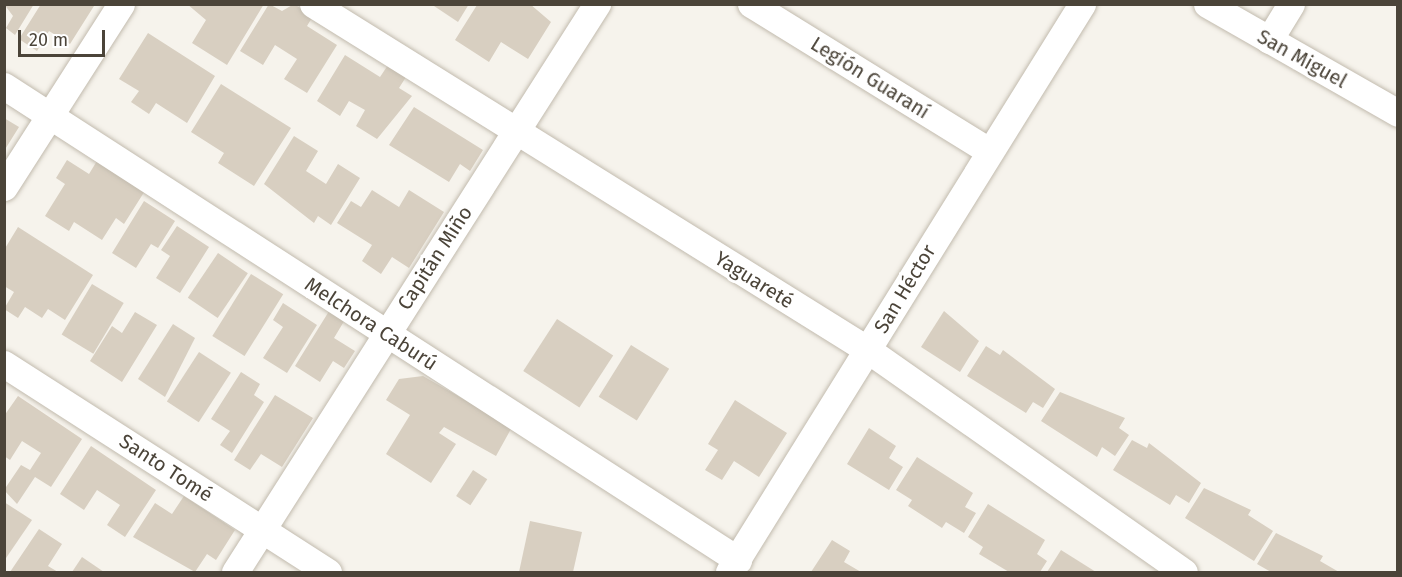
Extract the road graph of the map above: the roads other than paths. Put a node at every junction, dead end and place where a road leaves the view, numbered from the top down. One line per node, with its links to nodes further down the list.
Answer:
1 (121, 4): 11 (street)
2 (313, 4): 12 (street, Yaguareté)
3 (597, 4): 12 (street, Capitán Miño)
4 (751, 4): 13 (street, Legión Guaraní)
5 (1082, 4): 13 (street, San Héctor)
6 (1206, 4): 8 (street, San Miguel)
7 (1292, 4): 8 (street)
8 (1269, 40): 10 (street, San Miguel)
9 (4, 86): 11 (street, Melchora Caburú)
10 (1398, 112)
11 (50, 116): 14 (street); 15 (street, Melchora Caburú)
12 (516, 132): 15 (street, Capitán Miño); 16 (street, Yaguareté)
13 (989, 151): 16 (street, San Héctor)
14 (4, 187)
15 (387, 334): 18 (street, Capitán Miño); 19 (street, Melchora Caburú)
16 (868, 350): 19 (street, San Héctor); 22 (street, Yaguareté)
17 (4, 364): 18 (street, Santo Tomé)
18 (262, 530): 20 (street, Capitán Miño); 21 (street, Santo Tomé)
19 (733, 566)
20 (235, 573)
21 (328, 573)
22 (1184, 573)

